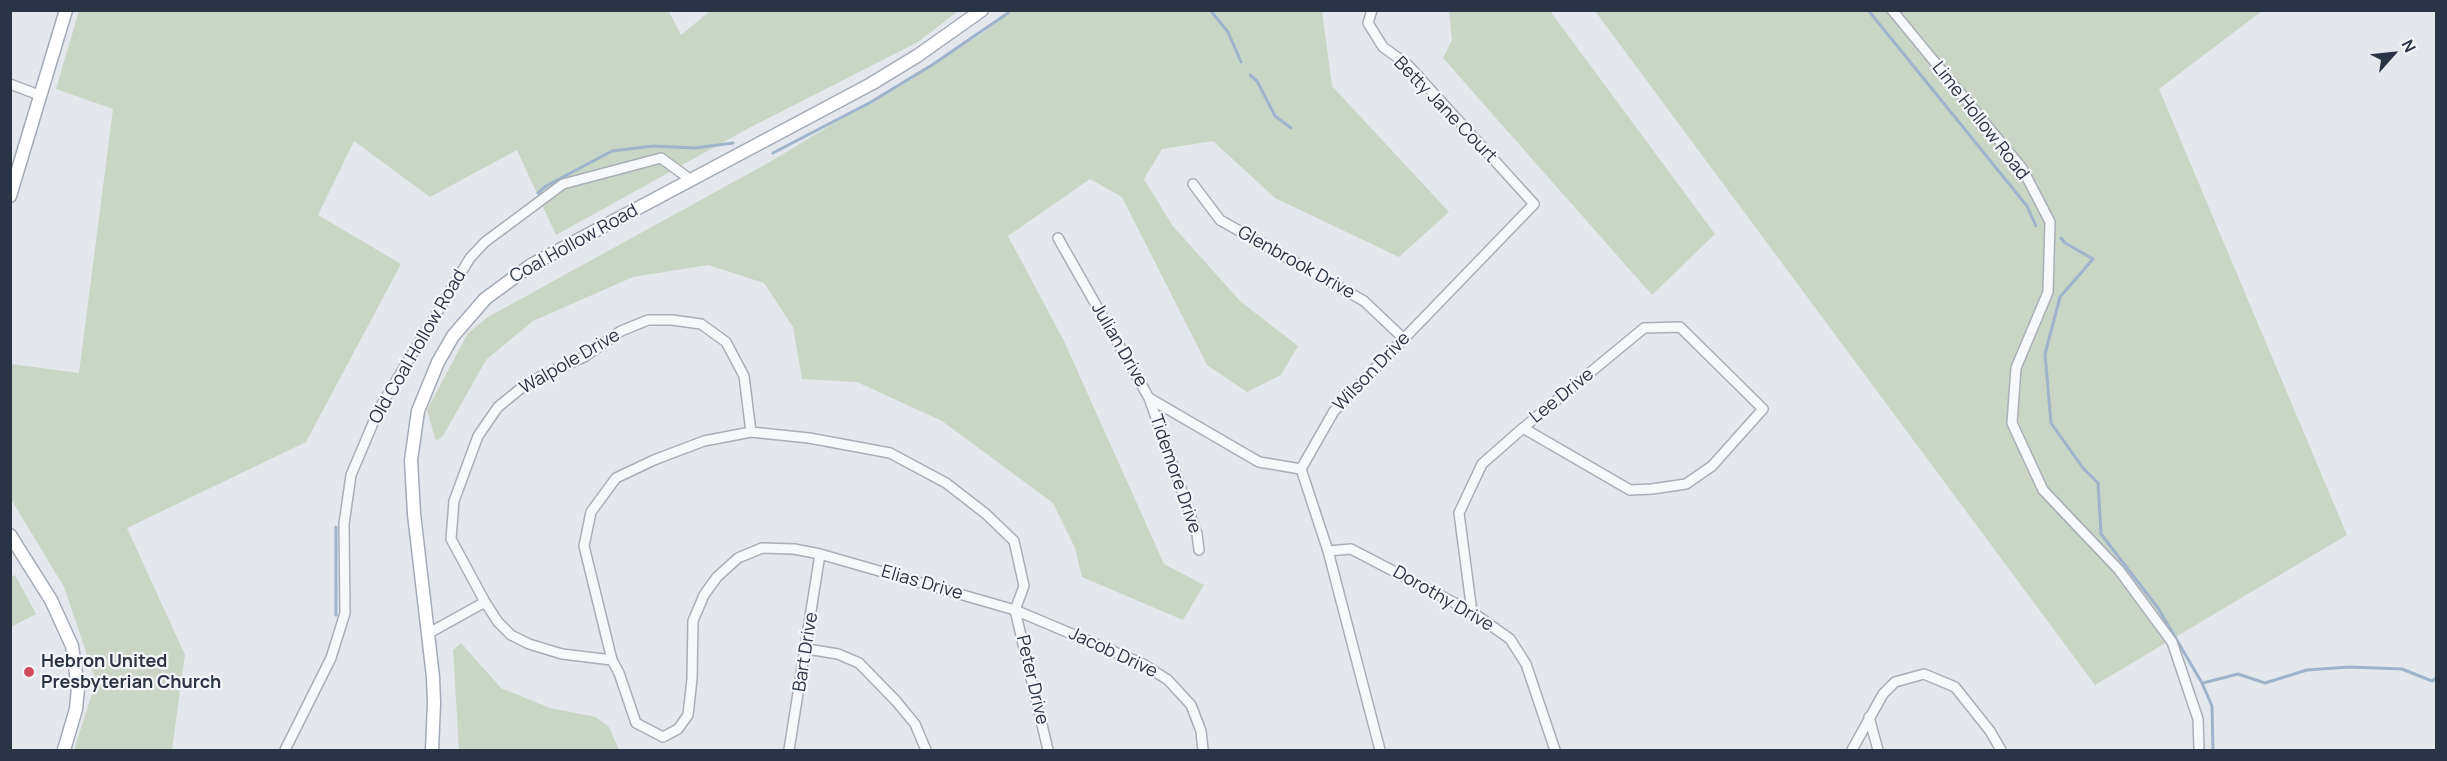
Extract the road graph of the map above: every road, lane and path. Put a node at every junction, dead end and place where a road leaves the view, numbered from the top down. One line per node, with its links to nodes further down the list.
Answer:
1 (66, 10): 6 (main road)
2 (982, 10): 7 (main road, Coal Hollow Road)
3 (1372, 10): 10 (street, Betty Jane Court)
4 (1892, 10): 40 (street, Lime Hollow Road)
5 (10, 84): 6 (street)
6 (39, 95): 9 (main road)
7 (691, 180): 24 (main road, Coal Hollow Road); 29 (street, Old Coal Hollow Road)
8 (1193, 184): 12 (street, Glenbrook Drive)
9 (10, 196)
10 (1534, 204): 12 (street, Wilson Drive)
11 (1058, 238): 13 (street, Julian Drive)
12 (1404, 339): 16 (street, Wilson Drive)
13 (1149, 398): 16 (street, Julian Drive); 18 (street, Tidemore Drive)
14 (1523, 428): 14 (street, Lee Drive); 23 (street, Lee Drive)
15 (751, 432): 21 (street, Walpole Drive); 22 (street, Elias Drive); 26 (street, Elias Drive)
16 (1301, 469): 19 (street)
17 (10, 536): 28 (main road)
18 (1199, 550)
19 (1328, 551): 23 (street, Dorothy Drive); 35 (street)
20 (820, 554): 22 (street, Elias Drive); 25 (street, Bart Drive); 26 (street, Elias Drive)
21 (485, 602): 24 (street); 26 (street, Walpole Drive)
22 (1015, 610): 33 (street, Peter Drive); 34 (street, Jacob Drive)
23 (1472, 612): 36 (street, Dorothy Drive)
24 (429, 633): 30 (main road, Coal Hollow Road)
25 (807, 649): 31 (street, Bart Drive); 32 (street)
26 (612, 660)
27 (1869, 717): 37 (street); 38 (street); 39 (street)
28 (64, 750)
29 (285, 750)
30 (432, 750)
31 (789, 750)
32 (926, 750)
33 (1048, 750)
34 (1203, 750)
35 (1380, 750)
36 (1555, 750)
37 (1852, 750)
38 (1878, 750)
39 (2001, 750)
40 (2199, 750)

